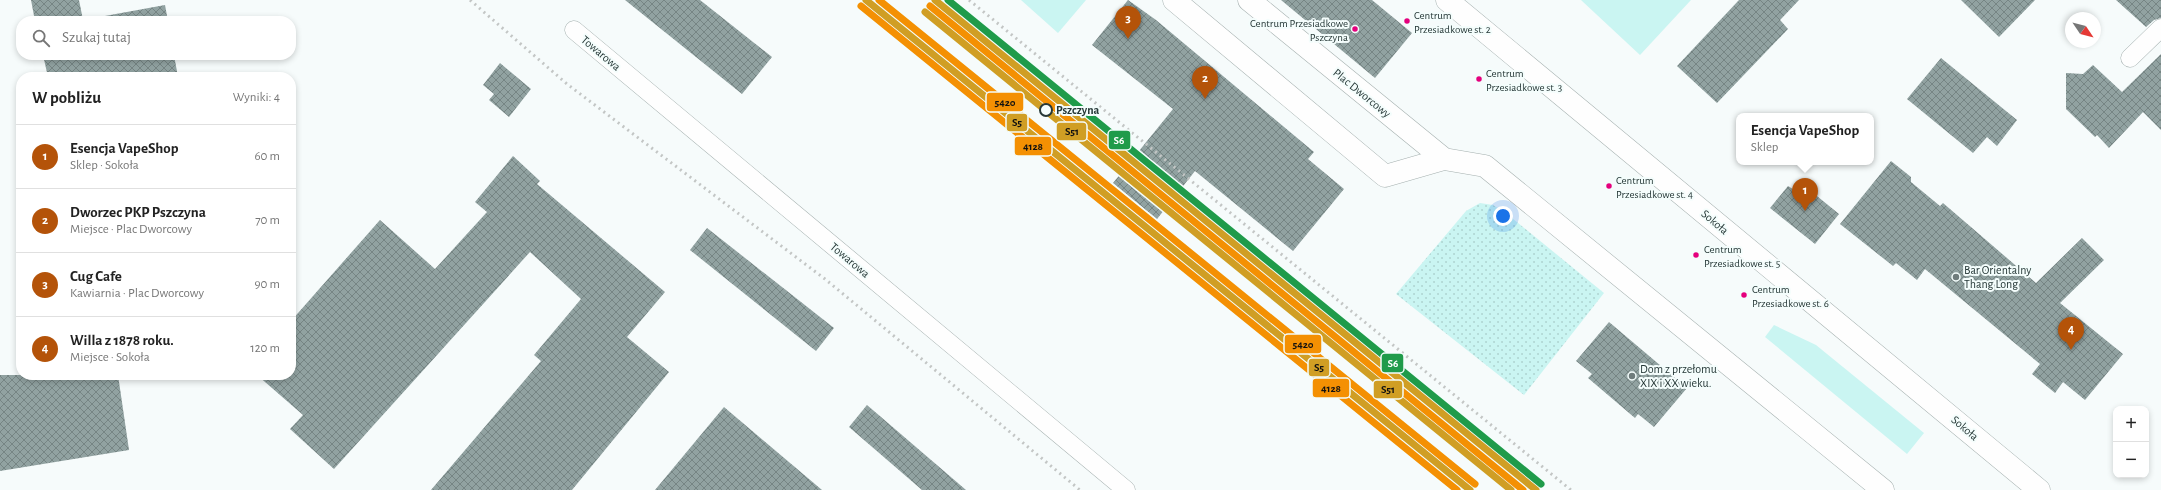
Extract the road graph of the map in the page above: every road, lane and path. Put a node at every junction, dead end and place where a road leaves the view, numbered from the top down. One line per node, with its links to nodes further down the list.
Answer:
1 (1174, 0): 7 (street)
2 (1249, 0): 7 (street, Plac Dworcowy)
3 (1447, 0): 10 (street, Sokoła)
4 (2161, 28): 6 (lane)
5 (574, 30): 8 (lane, Towarowa)
6 (2130, 58)
7 (1444, 159): 9 (street, Plac Dworcowy)
8 (1126, 490)
9 (1883, 490)
10 (2039, 490)

